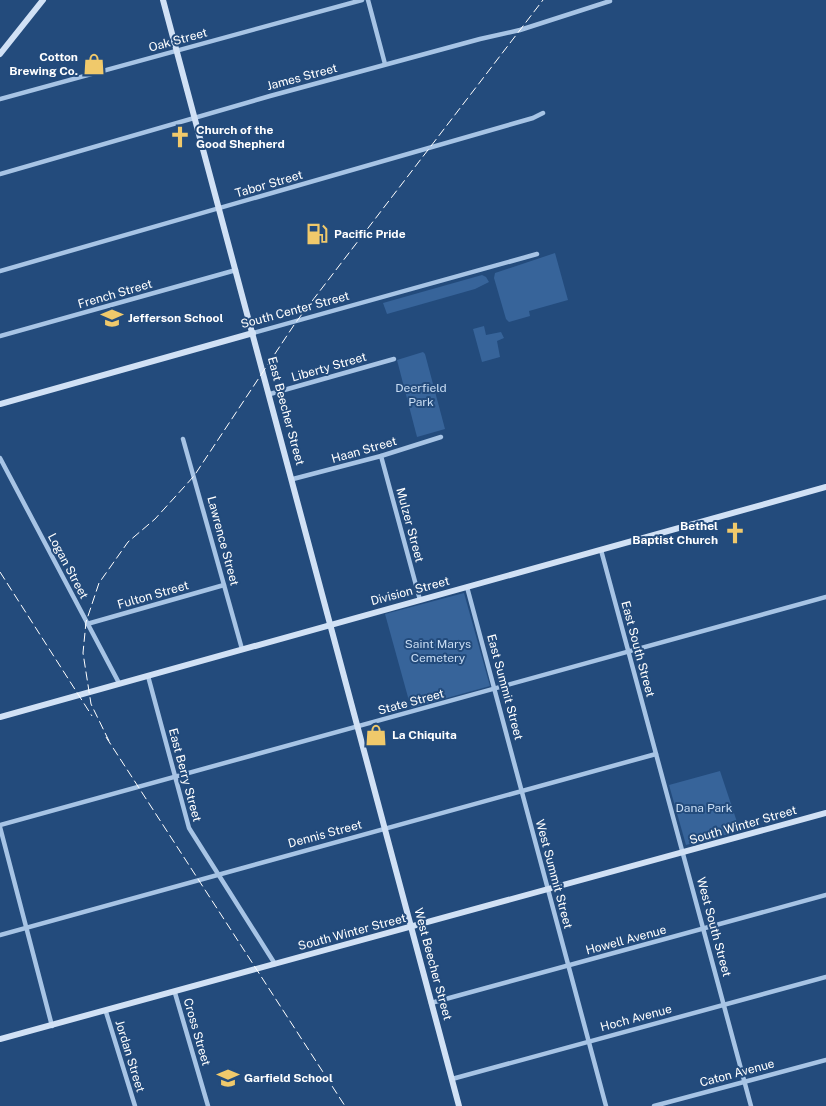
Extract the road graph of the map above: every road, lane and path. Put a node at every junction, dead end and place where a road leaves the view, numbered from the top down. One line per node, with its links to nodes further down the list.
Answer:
1 (43, 0): 7 (street)
2 (163, 0): 6 (street, East Beecher Street)
3 (362, 0): 6 (street, Oak Street)
4 (368, 0): 8 (street)
5 (610, 1): 8 (street, James Street)
6 (177, 50): 9 (street, Oak Street); 11 (street, East Beecher Street)
7 (0, 54)
8 (385, 64): 11 (street, James Street)
9 (0, 100)
10 (543, 112): 13 (street, Tabor Street)
11 (195, 117): 12 (street, James Street); 13 (street, East Beecher Street)
12 (0, 174)
13 (219, 208): 15 (street, East Beecher Street); 16 (street, Tabor Street)
14 (537, 254): 17 (street, South Center Street)
15 (236, 270): 17 (street, East Beecher Street); 18 (street, French Street)
16 (0, 271)
17 (253, 333): 20 (street, East Beecher Street); 21 (street, South Center Street)
18 (0, 336)
19 (394, 360): 20 (street, Liberty Street)
20 (270, 394): 26 (street, East Beecher Street)
21 (0, 404)
22 (441, 436): 24 (street, Haan Street)
23 (184, 438): 29 (street, Lawrence Street)
24 (381, 456): 26 (street, Haan Street); 32 (street, Mulzer Street)
25 (0, 458): 33 (street, Logan Street)
26 (293, 480): 34 (street, East Beecher Street)
27 (826, 487): 28 (street, Division Street)
28 (601, 550): 30 (street, Division Street); 36 (street, East South Street)
29 (224, 584): 33 (street, Fulton Street); 35 (street, Lawrence Street)
30 (467, 587): 32 (street, Division Street); 39 (street, East Summit Street)
31 (826, 597): 36 (street, State Street)
32 (420, 600): 34 (street, Division Street)
33 (87, 624): 38 (street, Logan Street)
34 (331, 624): 35 (street, Division Street); 41 (street, East Beecher Street)
35 (242, 649): 37 (street, Division Street)
36 (628, 653): 39 (street, State Street); 42 (street, East South Street)
37 (148, 676): 38 (street, Division Street); 43 (street, East Berry Street)
38 (119, 683): 40 (street, Division Street)
39 (495, 690): 41 (street, State Street); 44 (street, East Summit Street)
40 (0, 717)
41 (358, 727): 43 (street, State Street); 47 (street, East Beecher Street)
42 (656, 754): 44 (street, Dennis Street); 48 (street, West South Street)
43 (175, 778): 46 (street, State Street); 49 (street, East Berry Street)
44 (522, 791): 47 (street, Dennis Street); 50 (street, West Summit Street)
45 (826, 813): 48 (street, South Winter Street)
46 (0, 826): 53 (street)
47 (385, 828): 49 (street, Dennis Street); 52 (street, West Beecher Street)
48 (683, 853): 50 (street, South Winter Street); 54 (street, West South Street)
49 (218, 874): 53 (street, Dennis Street); 56 (street, East Berry Street)
50 (548, 890): 52 (street, South Winter Street); 57 (street, West Summit Street)
51 (826, 895): 54 (street, Howell Avenue)
52 (412, 927): 56 (street, South Winter Street); 60 (street, West Beecher Street)
53 (26, 928): 55 (street, Dennis Street); 63 (street)
54 (704, 929): 57 (street, Howell Avenue); 61 (street, West South Street)
55 (0, 935)
56 (275, 964): 59 (street, South Winter Street)
57 (568, 966): 60 (street, Howell Avenue); 65 (street, West Summit Street)
58 (826, 978): 61 (street, Hoch Avenue)
59 (175, 992): 62 (street, South Winter Street); 70 (street, Cross Street)
60 (431, 1003): 67 (street, West Beecher Street)
61 (724, 1005): 65 (street, Hoch Avenue); 68 (street, West South Street)
62 (106, 1012): 63 (street, South Winter Street); 69 (street, Jordan Street)
63 (52, 1026): 64 (street, South Winter Street)
64 (0, 1039)
65 (588, 1042): 67 (street, Hoch Avenue); 72 (street, West Summit Street)
66 (826, 1060): 68 (street, Caton Avenue)
67 (452, 1079): 71 (street, West Beecher Street)
68 (744, 1082): 73 (street, Caton Avenue); 74 (street, West South Street)
69 (135, 1106)
70 (208, 1106)
71 (459, 1106)
72 (606, 1106)
73 (654, 1106)
74 (751, 1106)

